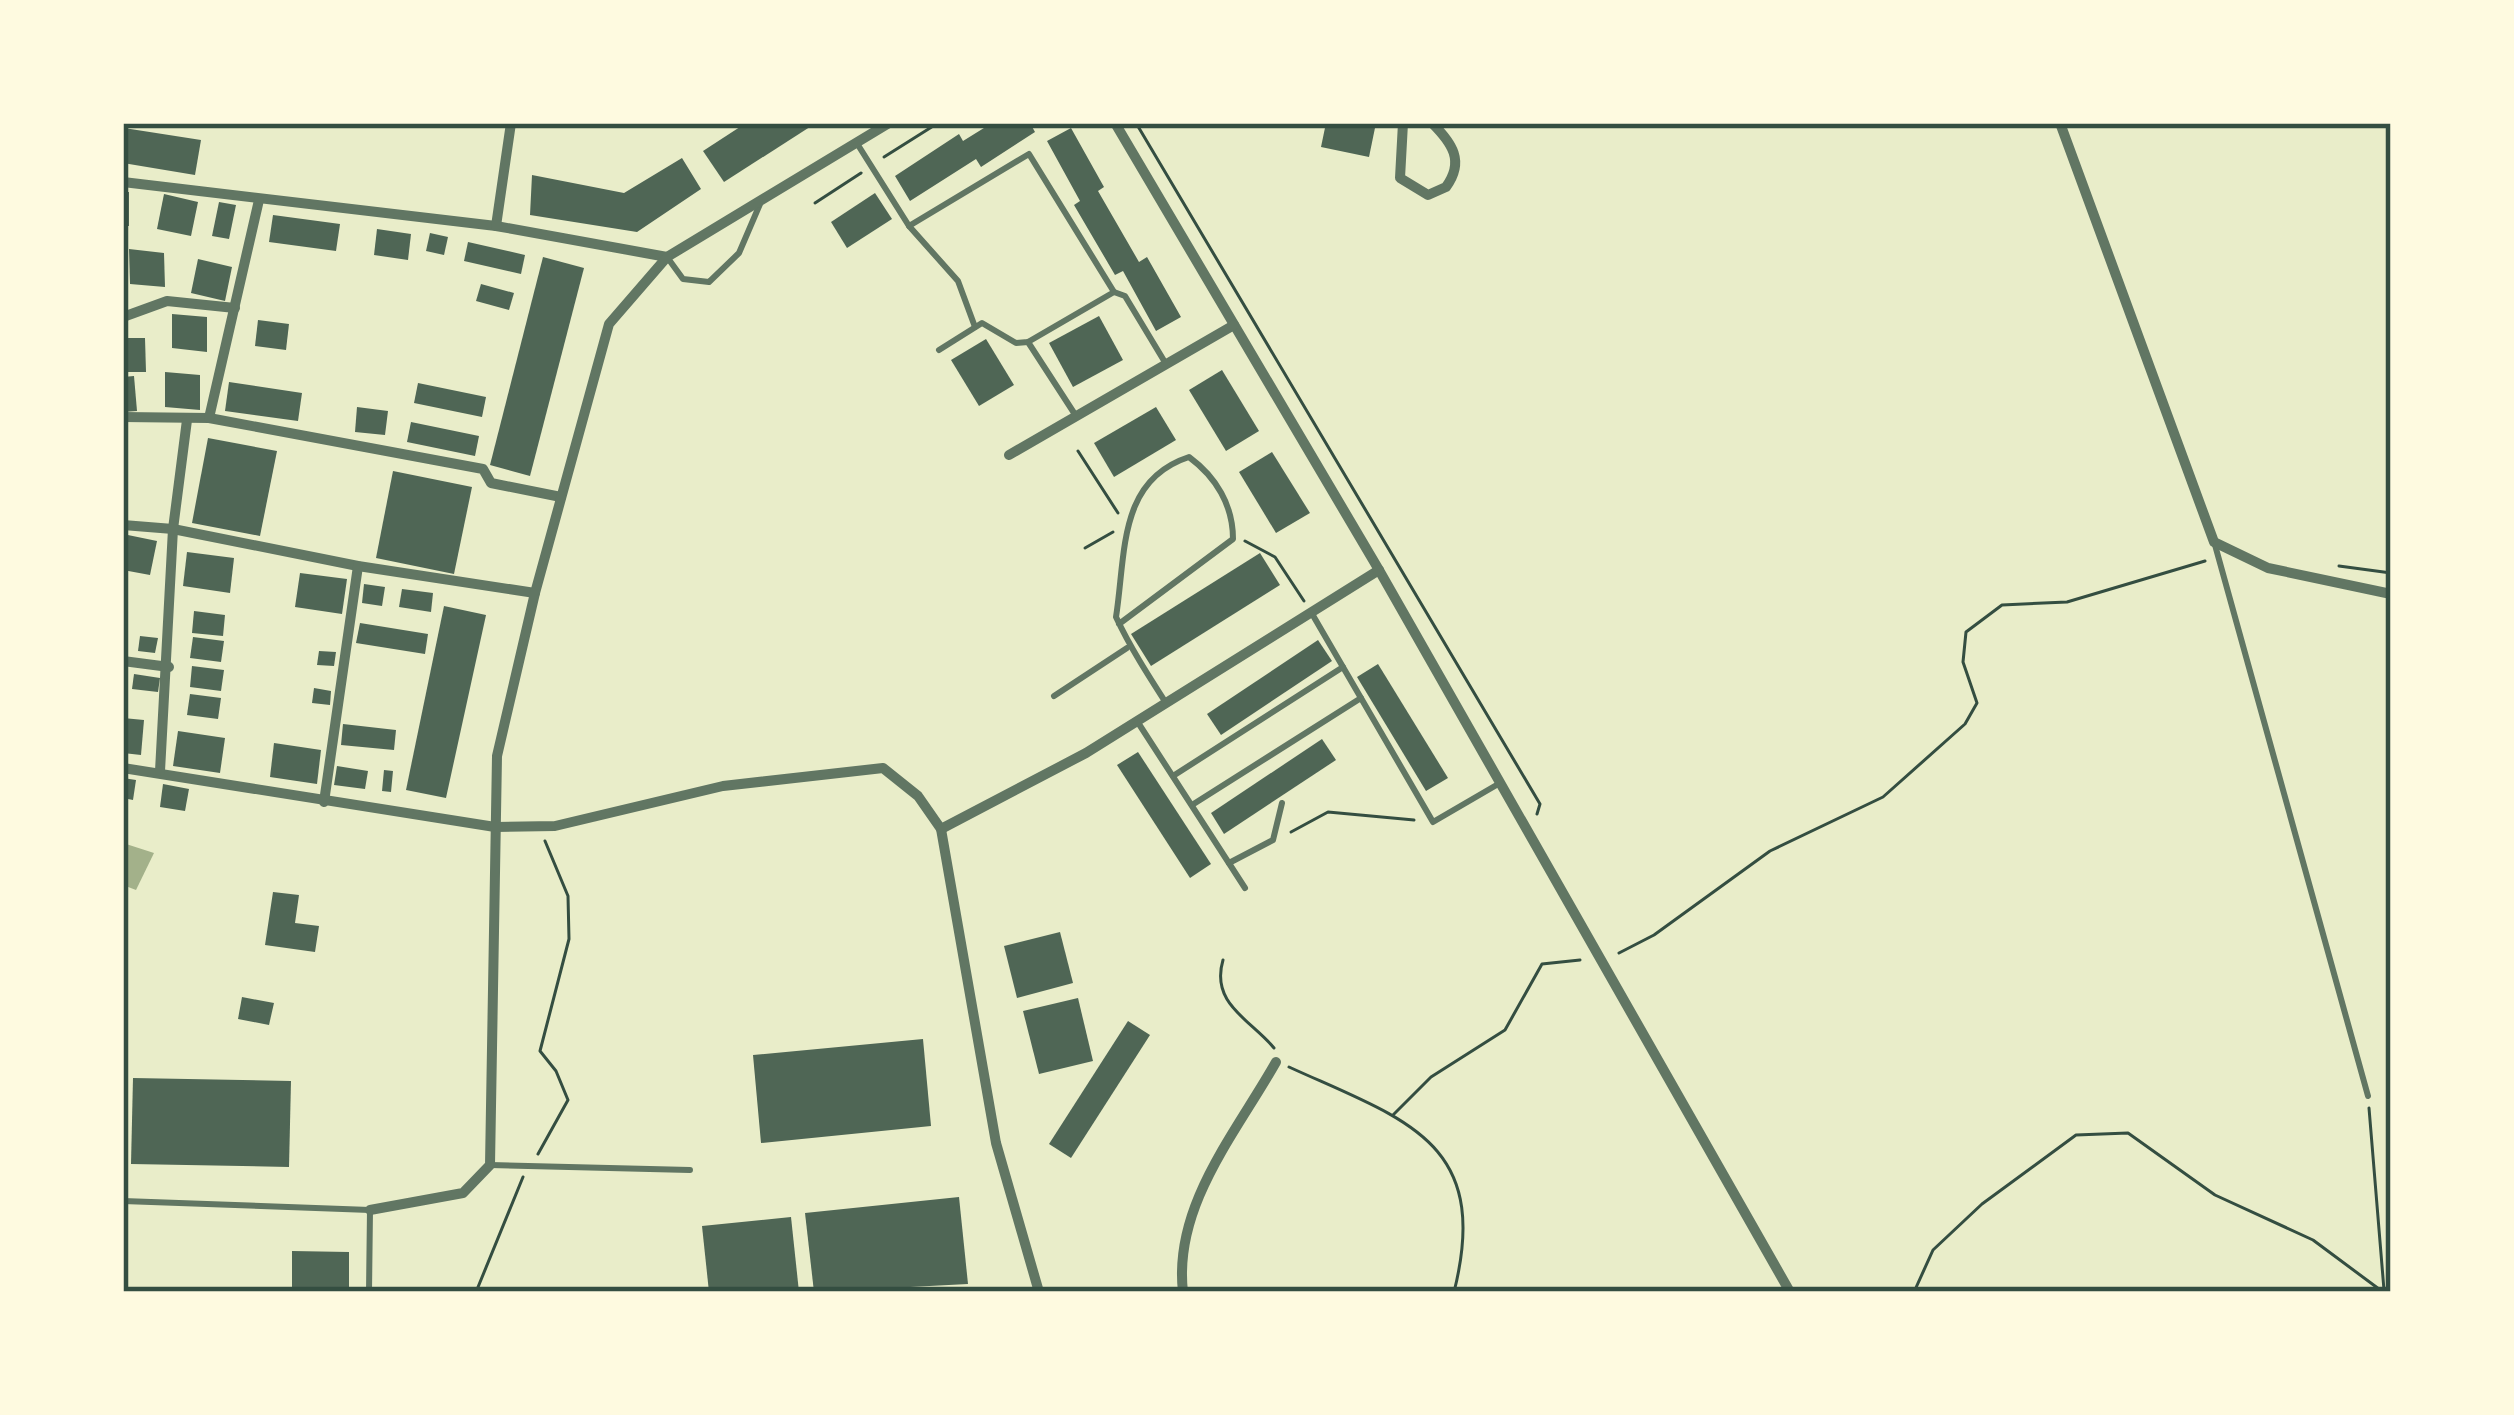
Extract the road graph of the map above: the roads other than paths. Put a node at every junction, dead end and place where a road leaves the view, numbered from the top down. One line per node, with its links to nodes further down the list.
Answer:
1 (512, 123): 12 (street)
2 (856, 123): 8 (street)
3 (889, 123): 8 (street)
4 (1115, 123): 18 (street)
5 (1403, 123): 6 (street)
6 (1432, 123)
7 (2060, 123): 31 (street)
8 (860, 141): 11 (street); 13 (lane)
9 (123, 182): 10 (street)
10 (259, 200): 12 (street); 16 (street)
11 (762, 201): 14 (street); 14 (lane)
12 (496, 226): 14 (street)
13 (909, 226): 15 (lane); 19 (lane)
14 (667, 257): 28 (street)
15 (1114, 292): 20 (lane); 22 (lane)
16 (235, 308): 17 (street); 25 (street)
17 (123, 317)
18 (1234, 325): 22 (street); 33 (street)
19 (975, 327): 20 (lane); 21 (lane)
20 (1028, 342): 23 (lane)
21 (939, 350)
22 (1166, 364): 23 (street)
23 (1076, 416): 27 (street)
24 (123, 417): 26 (street)
25 (209, 418): 26 (street); 28 (street)
26 (187, 420): 30 (street)
27 (1010, 455)
28 (561, 497): 34 (street)
29 (123, 525): 30 (street)
30 (172, 529): 32 (street); 40 (street)
31 (2214, 542): 35 (street); 58 (lane)
32 (358, 566): 34 (street); 50 (street)
33 (1378, 570): 36 (street); 49 (street)
34 (535, 593): 53 (street)
35 (2391, 594)
36 (1311, 612): 41 (lane); 44 (street)
37 (1119, 624): 37 (lane); 44 (lane)
38 (1126, 648): 42 (lane)
39 (123, 661): 40 (street)
40 (169, 667): 47 (street)
41 (1343, 667): 43 (lane); 48 (lane)
42 (1054, 695)
43 (1361, 698): 49 (lane); 52 (lane)
44 (1166, 703): 45 (street)
45 (1137, 721): 48 (lane); 54 (street)
46 (123, 768): 47 (street)
47 (160, 770): 50 (street)
48 (1173, 776): 52 (lane)
49 (1499, 783): 66 (street)
50 (324, 802): 53 (street)
51 (1282, 803): 55 (lane)
52 (1192, 806): 55 (lane)
53 (495, 827): 54 (street); 59 (street)
54 (940, 830): 64 (street)
55 (1229, 863): 56 (lane)
56 (1245, 888)
57 (1276, 1062): 65 (street)
58 (2368, 1096)
59 (490, 1165): 60 (lane); 62 (street)
60 (690, 1170)
61 (123, 1201): 62 (lane)
62 (370, 1210): 63 (lane)
63 (369, 1292)
64 (1039, 1292)
65 (1184, 1292)
66 (1790, 1292)

